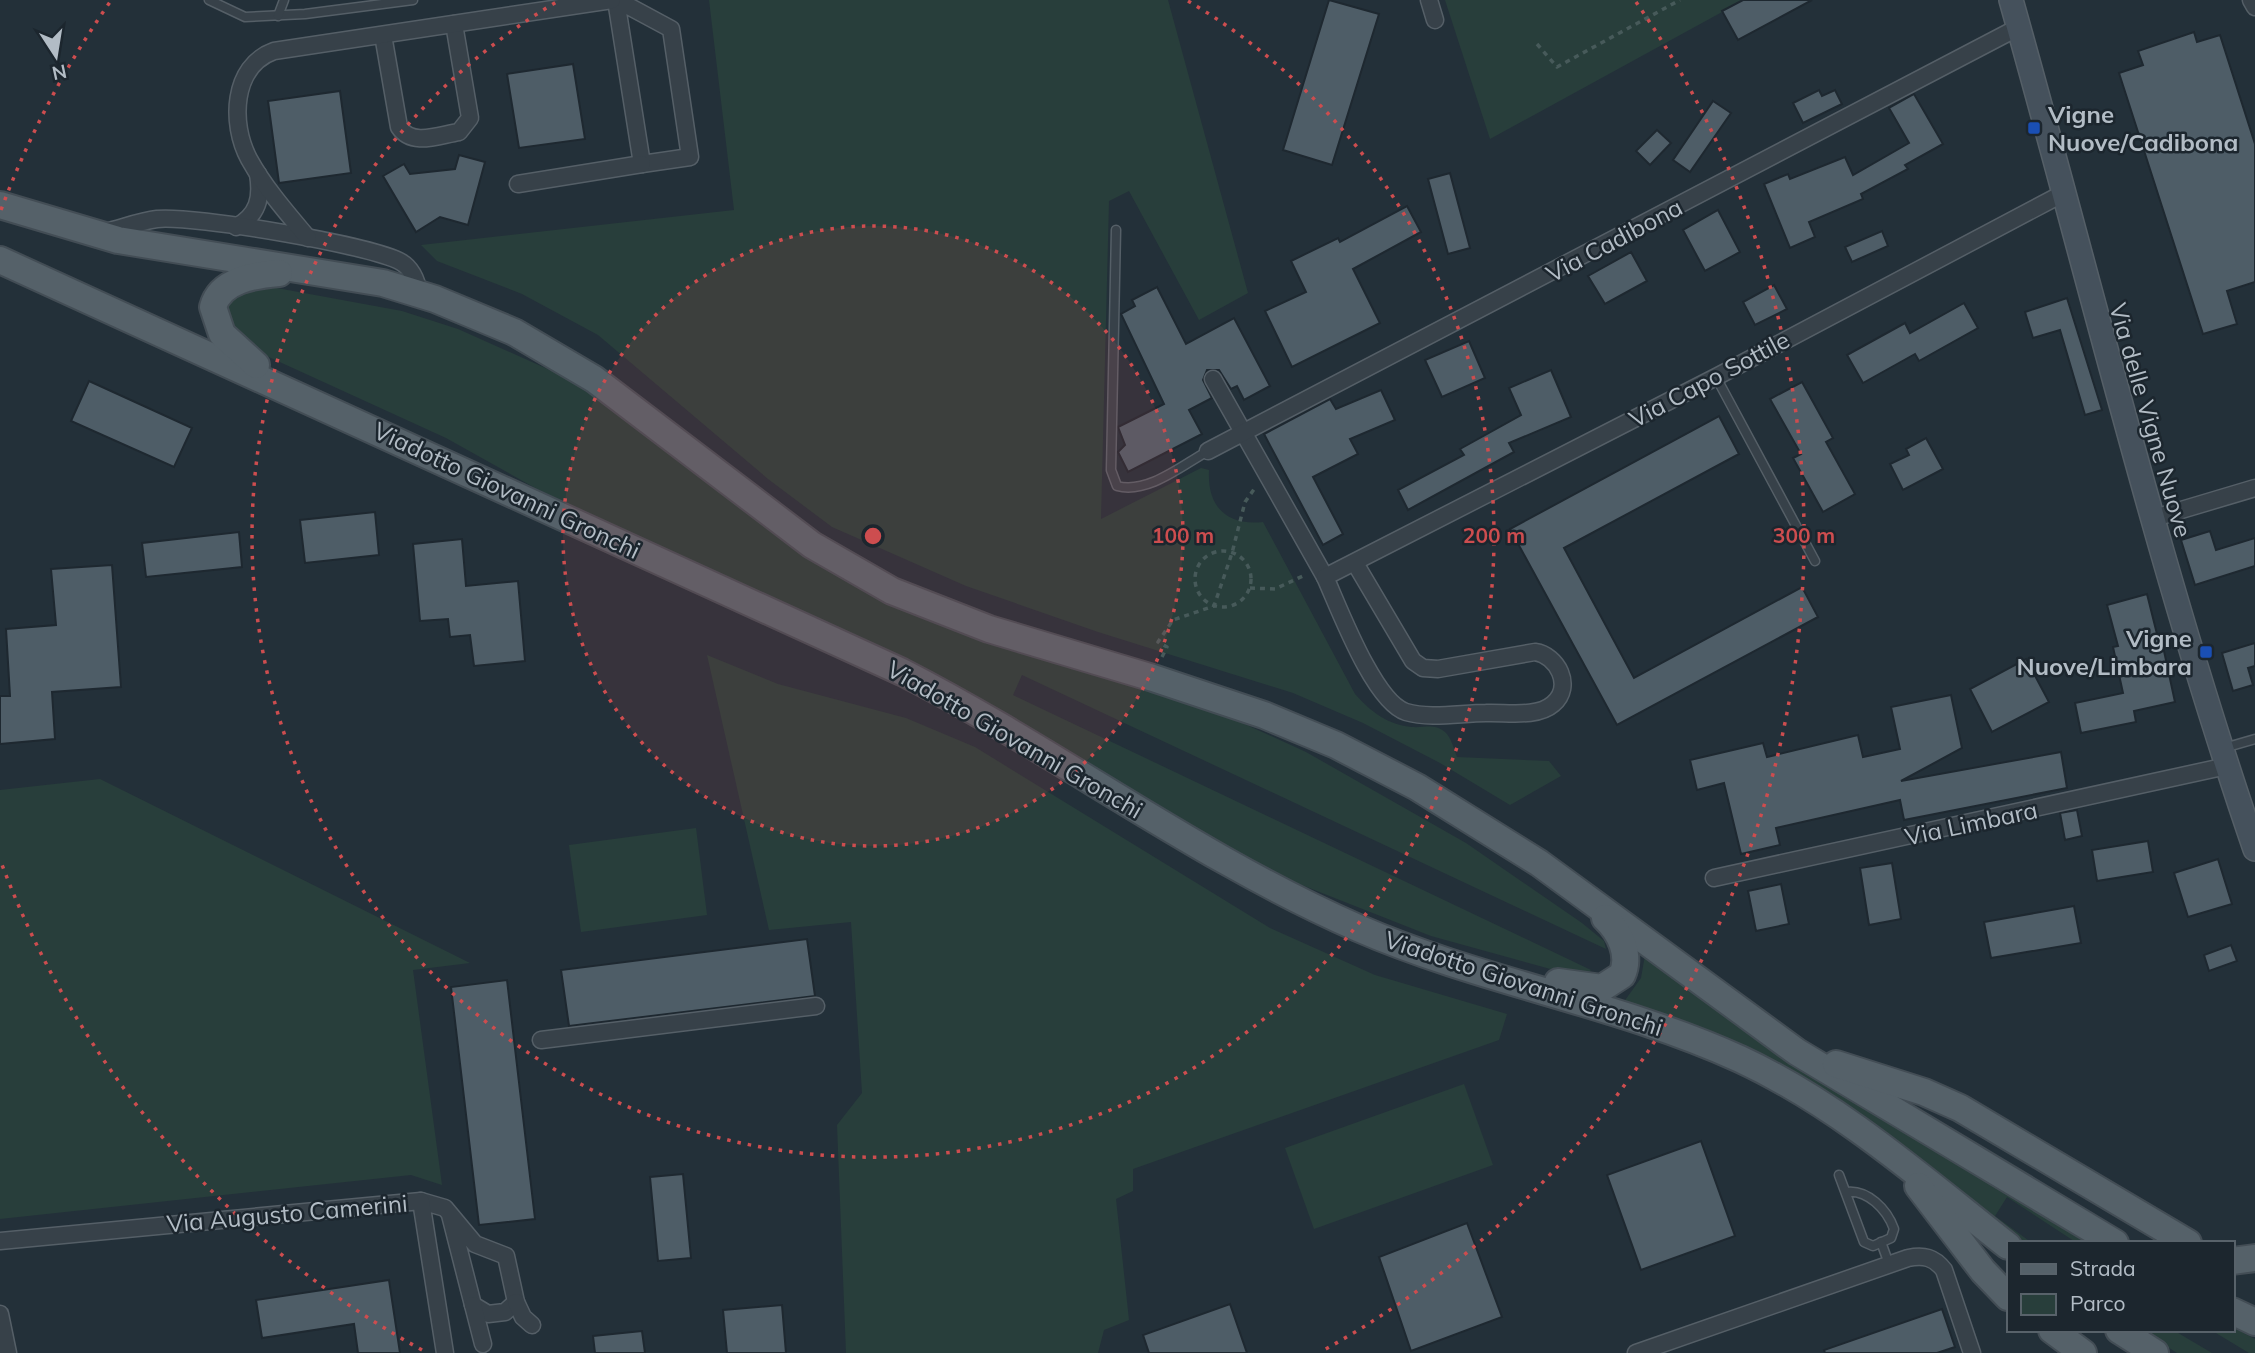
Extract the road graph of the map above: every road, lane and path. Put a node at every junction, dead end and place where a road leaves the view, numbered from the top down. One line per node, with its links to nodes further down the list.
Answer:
1 (209, 0): 11 (lane)
2 (284, 0): 11 (lane)
3 (413, 0): 9 (lane)
4 (615, 0): 13 (street); 17 (street); 17 (street)
5 (1429, 0): 12 (street)
6 (1680, 0): 16 (path)
7 (2011, 0): 14 (street, Via delle Vigne Nuove)
8 (2251, 0): 10 (street)
9 (358, 4): 11 (lane)
10 (2255, 7)
11 (278, 16)
12 (1435, 20)
13 (454, 24): 15 (street); 15 (street)
14 (2019, 27): 20 (street, Via delle Vigne Nuove); 32 (street, Via Cadibona)
15 (383, 35): 18 (street)
16 (1537, 44)
17 (642, 164): 19 (street)
18 (258, 172): 22 (street); 25 (street)
19 (518, 184)
20 (2062, 194): 29 (street, Via Capo Sottile); 36 (street, Via delle Vigne Nuove)
21 (0, 205): 24 (main road)
22 (236, 227): 24 (street); 25 (street)
23 (1116, 230): 33 (lane)
24 (96, 235): 27 (main road)
25 (308, 238): 28 (street)
26 (0, 260): 31 (main road, Viadotto Giovanni Gronchi)
27 (340, 274): 28 (main road); 31 (main road)
28 (419, 294): 43 (main road)
29 (1716, 377): 38 (lane); 39 (street, Via Capo Sottile)
30 (1213, 379): 32 (street)
31 (338, 413): 49 (main road, Viadotto Giovanni Gronchi)
32 (1243, 432): 33 (street, Via Cadibona); 34 (street)
33 (1208, 451)
34 (1266, 472): 37 (path); 40 (street)
35 (2255, 488): 36 (street)
36 (2151, 519): 45 (street, Via delle Vigne Nuove)
37 (1232, 553): 41 (path); 42 (path); 42 (path)
38 (1815, 561)
39 (1355, 563): 40 (street, Via Capo Sottile); 40 (street)
40 (1322, 573): 41 (path)
41 (1250, 588): 42 (path)
42 (1214, 606): 43 (path)
43 (1153, 678): 47 (main road)
44 (2255, 739): 45 (lane)
45 (2224, 757): 46 (street, Via delle Vigne Nuove); 48 (street, Via Limbara)
46 (2255, 849)
47 (1539, 863): 49 (main road); 52 (main road)
48 (1714, 878)
49 (1467, 968): 53 (main road, Viadotto Giovanni Gronchi)
50 (816, 1006): 51 (street)
51 (541, 1040)
52 (1797, 1052): 59 (main road); 60 (main road)
53 (1899, 1159): 62 (main road, Viadotto Giovanni Gronchi); 66 (main road)
54 (1839, 1175): 55 (lane)
55 (1846, 1192): 61 (lane); 61 (lane)
56 (421, 1201): 57 (street); 58 (street, Via Augusto Camerini); 77 (street, Via Augusto Camerini)
57 (450, 1215): 67 (street); 68 (street)
58 (0, 1241)
59 (2112, 1241)
60 (2185, 1241)
61 (1881, 1242): 65 (lane)
62 (2007, 1245)
63 (2255, 1258): 64 (main road)
64 (2234, 1261)
65 (1889, 1264): 78 (street); 79 (street)
66 (2007, 1296)
67 (516, 1302): 68 (street); 72 (street)
68 (473, 1305): 75 (street)
69 (2234, 1312): 71 (main road)
70 (0, 1314): 76 (street)
71 (2255, 1322)
72 (532, 1325)
73 (2055, 1332): 80 (main road)
74 (2122, 1332): 81 (main road)
75 (483, 1344)
76 (8, 1353)
77 (445, 1353)
78 (1636, 1353)
79 (1972, 1353)
80 (2083, 1353)
81 (2155, 1353)

